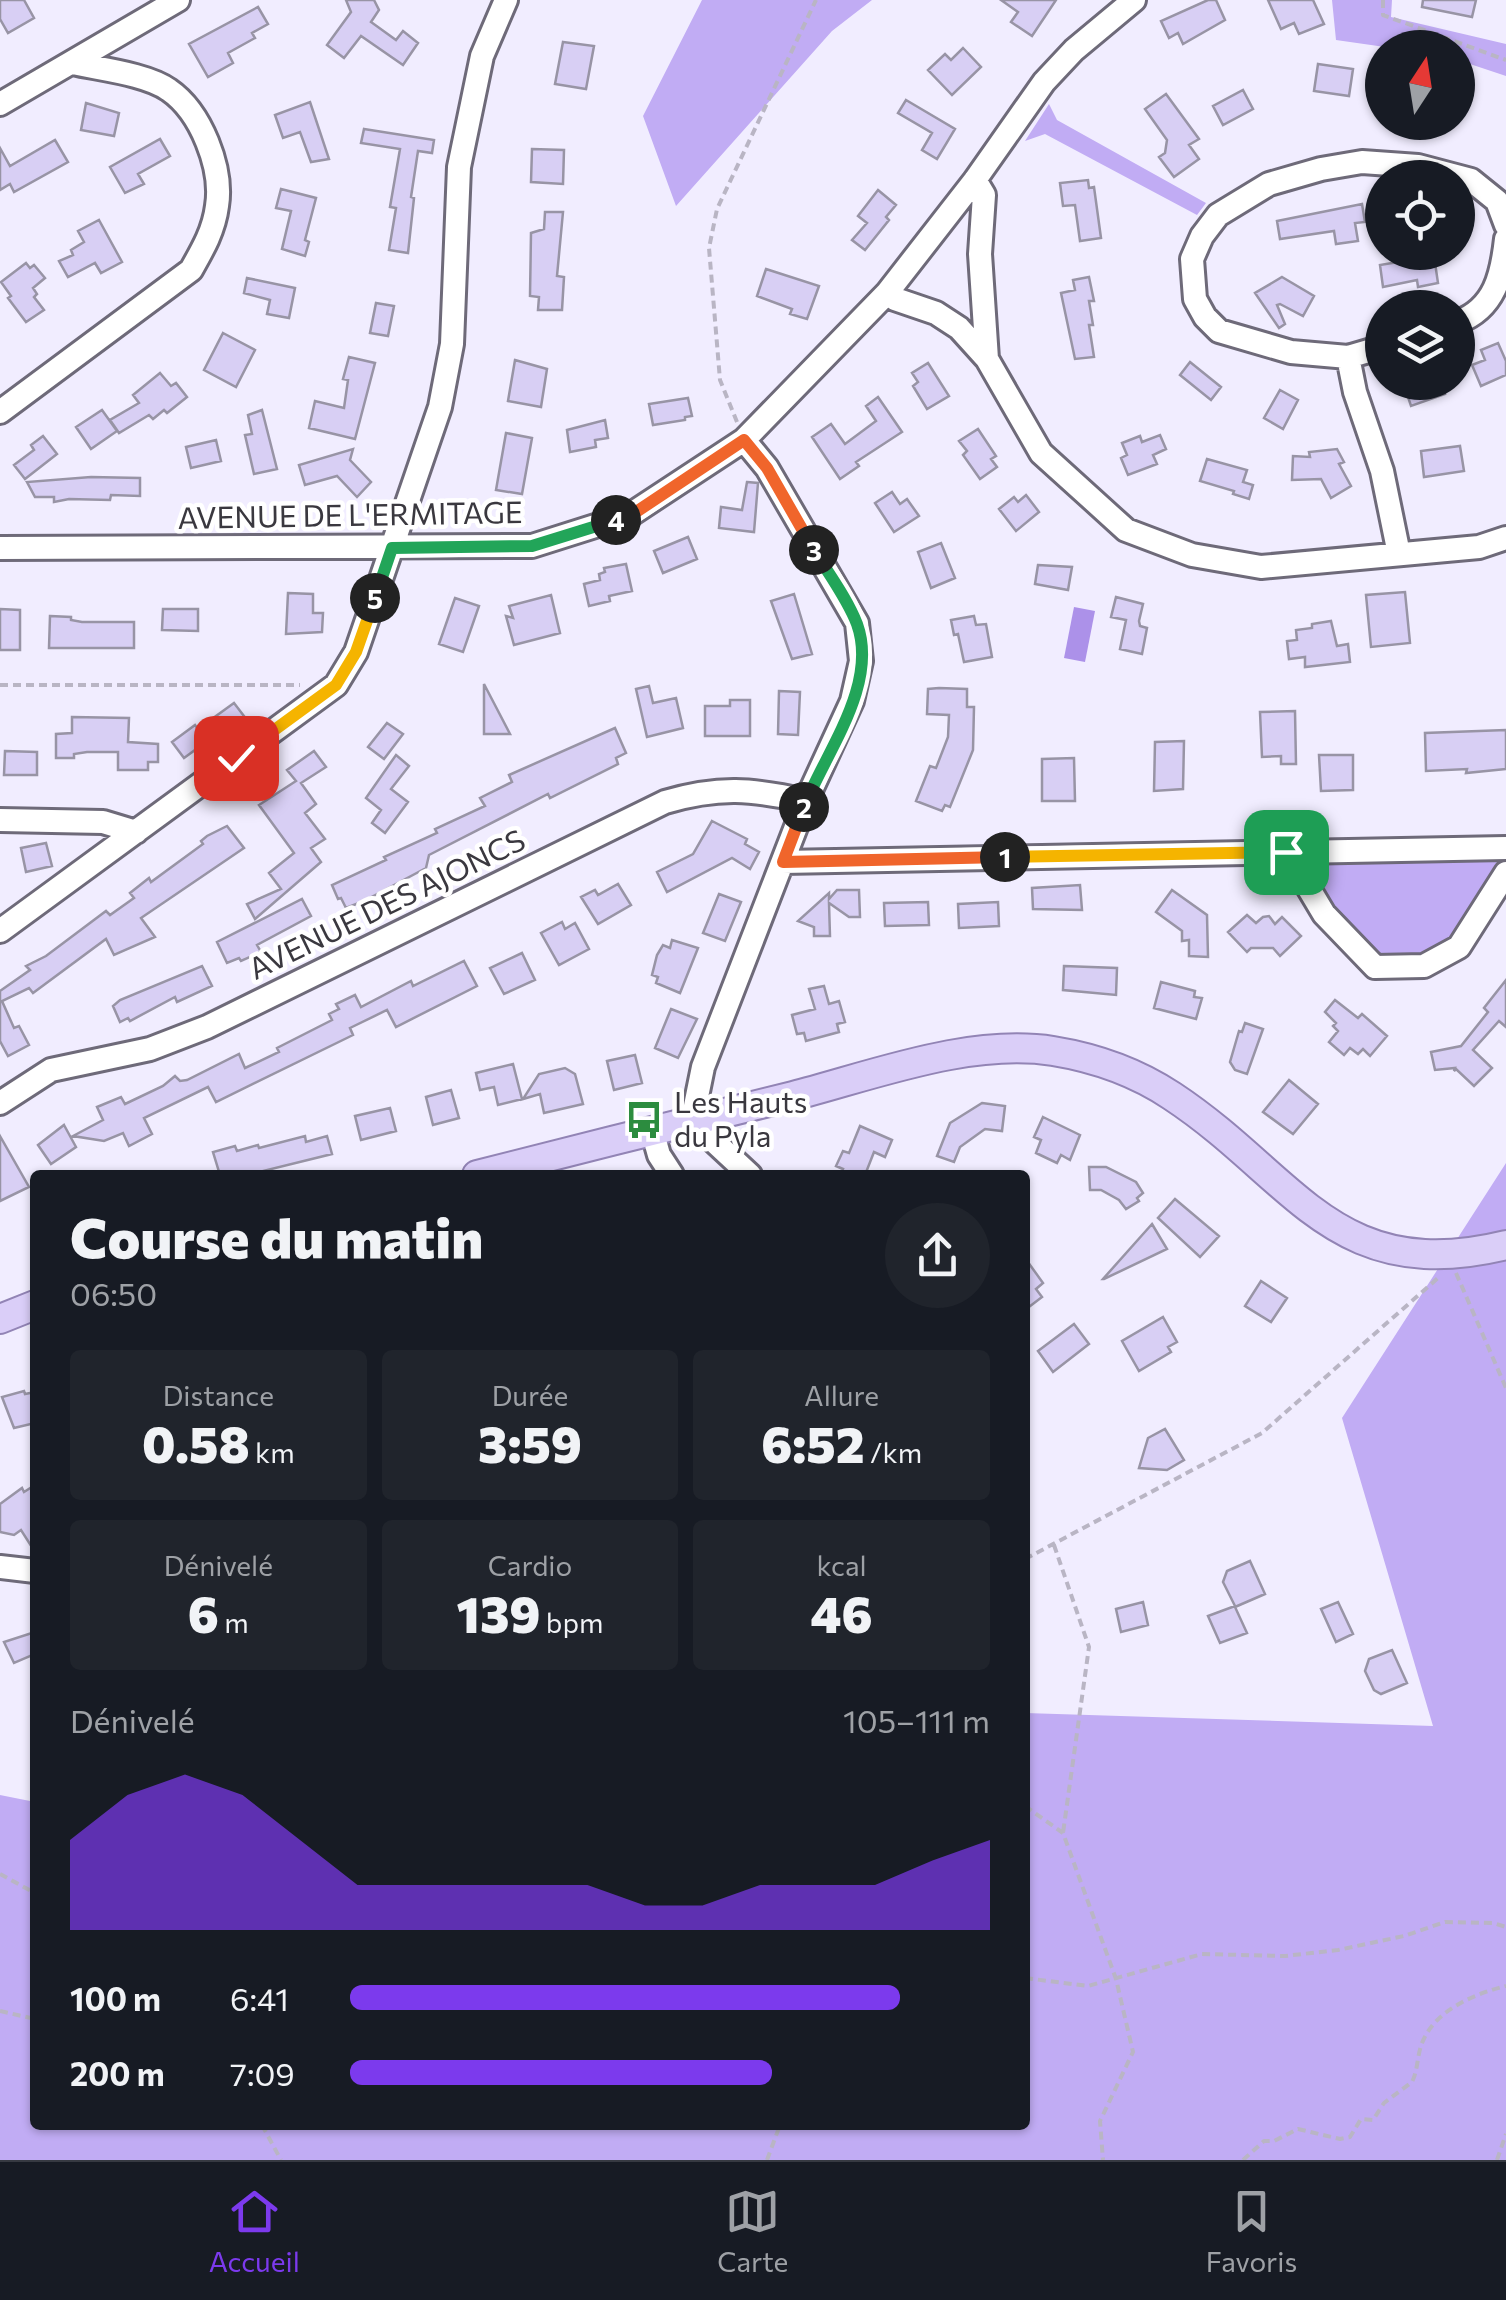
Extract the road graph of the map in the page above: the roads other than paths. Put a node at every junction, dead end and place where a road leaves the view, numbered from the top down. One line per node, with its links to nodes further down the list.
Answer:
1 (178, 0): 4 (street)
2 (506, 0): 18 (street)
3 (1134, 0): 6 (street, AVENUE DE L'ERMITAGE)
4 (73, 63): 5 (street); 14 (street)
5 (0, 104)
6 (975, 180): 9 (street, AVENUE DE L'ERMITAGE); 13 (street)
7 (1506, 225): 12 (street)
8 (1506, 239): 10 (street)
9 (887, 292): 13 (street); 15 (street, AVENUE DE L'ERMITAGE)
10 (1475, 313)
11 (1365, 352): 12 (street)
12 (1348, 357): 19 (street)
13 (987, 359): 19 (street)
14 (0, 412)
15 (744, 440): 18 (street, AVENUE DE L'ERMITAGE); 20 (street)
16 (1506, 538): 19 (street)
17 (0, 548): 18 (street, AVENUE DE L'ERMITAGE)
18 (392, 548): 22 (street)
19 (1399, 554)
20 (806, 801): 25 (street); 28 (street, AVENUE DES AJONCS)
21 (0, 820): 22 (street)
22 (136, 832): 27 (street)
23 (1506, 848): 24 (street)
24 (1286, 852): 25 (street); 26 (street)
25 (783, 862): 29 (street)
26 (1506, 873)
27 (0, 931)
28 (0, 1104)
29 (692, 1121): 30 (main road); 33 (street); 34 (main road)
30 (652, 1130): 31 (main road); 32 (street)
31 (496, 1170)
32 (669, 1170)
33 (745, 1170)
34 (1506, 1245)
35 (30, 1308): 36 (main road)
36 (0, 1319)
37 (0, 1567): 38 (street)
38 (30, 1570)

